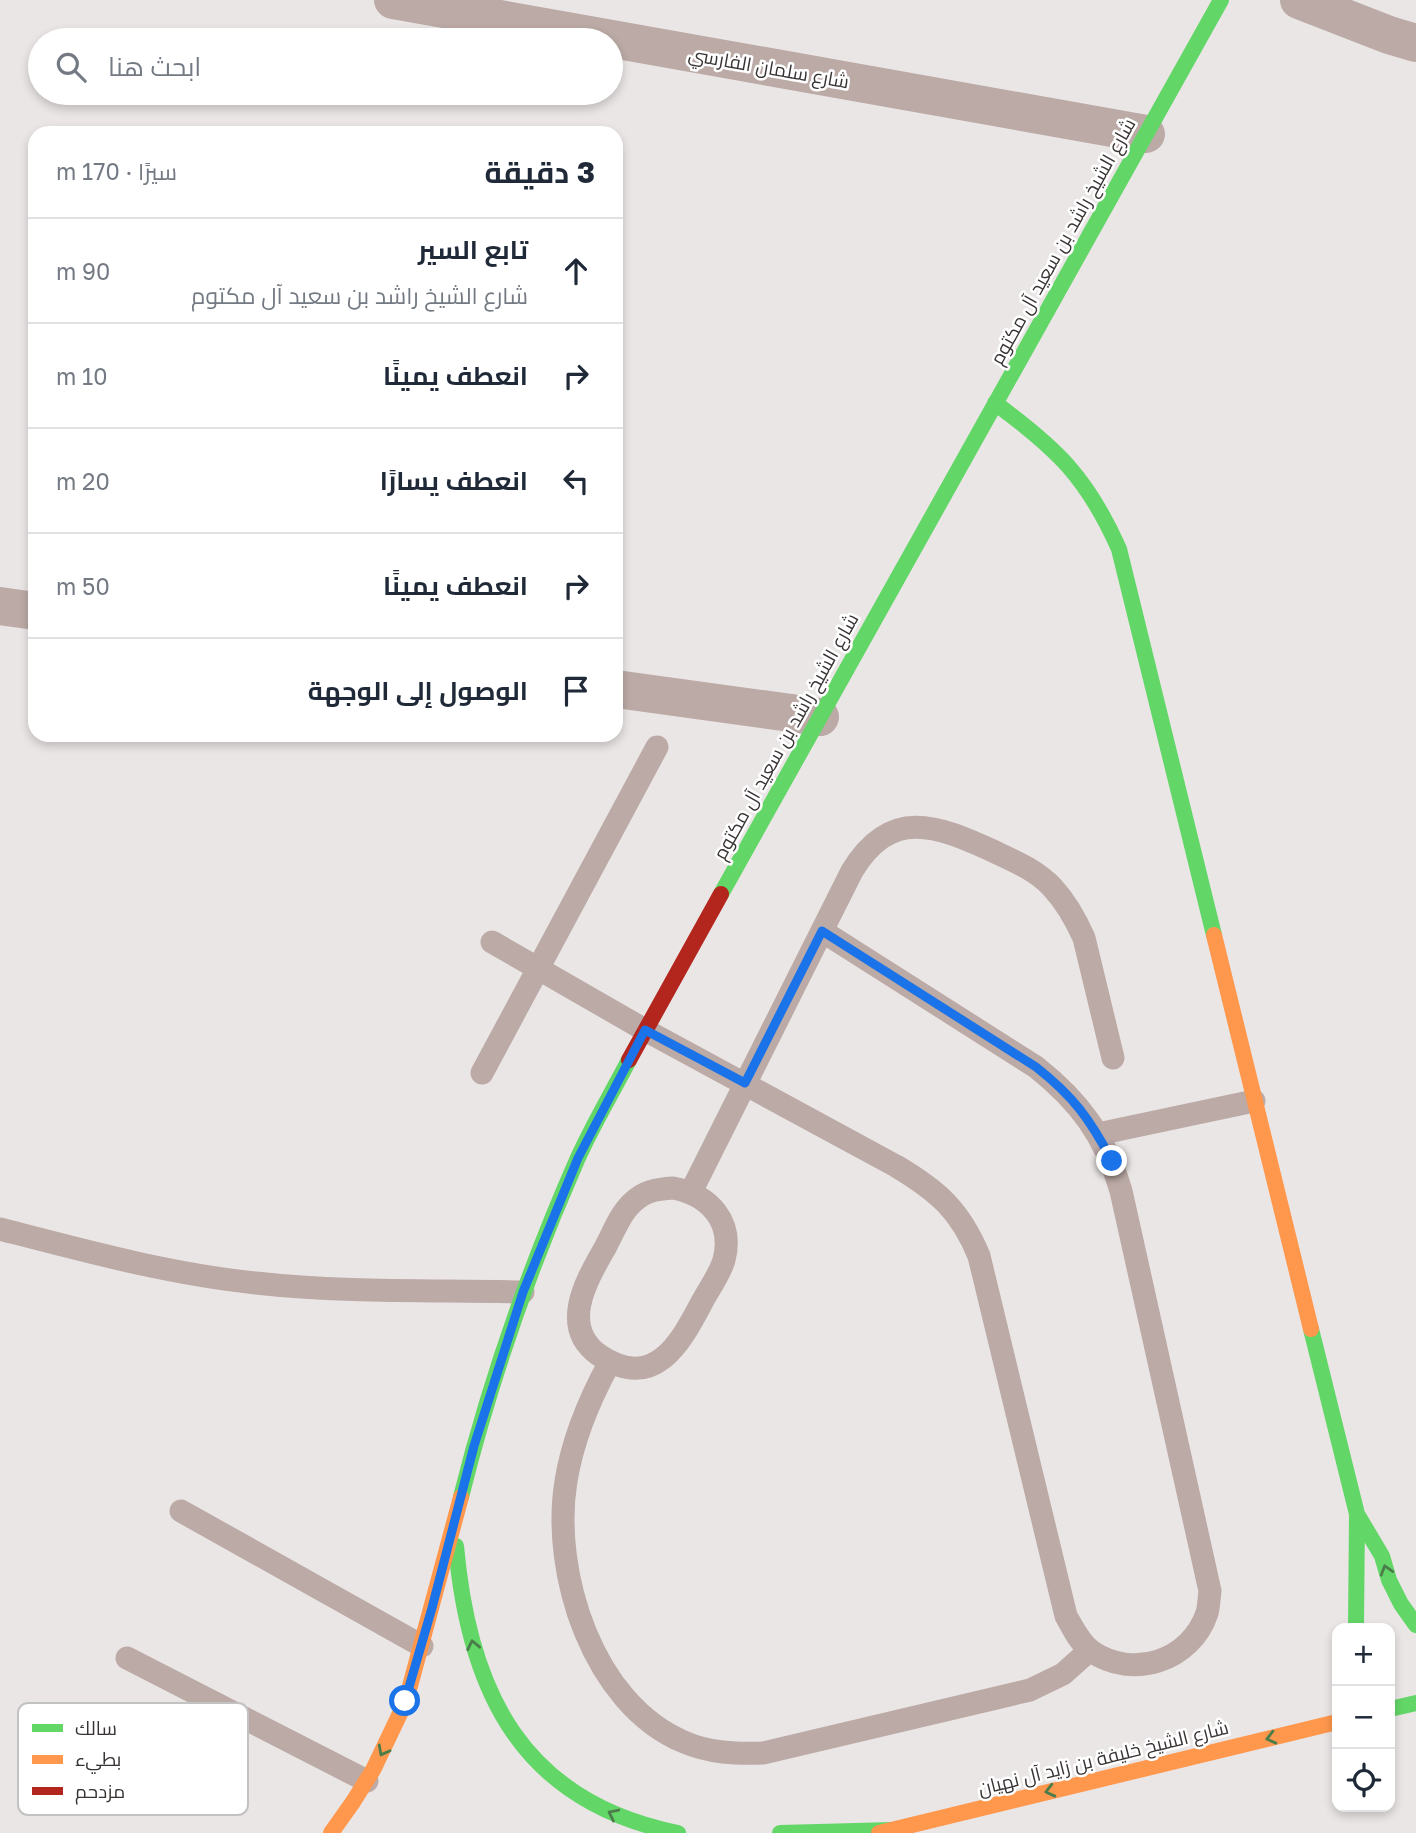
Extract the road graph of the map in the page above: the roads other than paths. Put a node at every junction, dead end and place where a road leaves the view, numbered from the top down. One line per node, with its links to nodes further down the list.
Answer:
1 (393, 0): 4 (street, شارع سلمان الفارسي)
2 (1221, 0): 7 (street, شارع الشيخ راشد بن سعيد آل مكتوم)
3 (1298, 0): 6 (street)
4 (550, 28)
5 (623, 41): 7 (street, شارع سلمان الفارسي)
6 (1416, 43)
7 (1146, 134): 8 (street, شارع الشيخ راشد بن سعيد آل مكتوم)
8 (995, 403): 12 (street, شارع الشيخ راشد بن سعيد آل مكتوم); 21 (street)
9 (0, 606): 10 (street)
10 (28, 610)
11 (623, 690): 12 (street)
12 (820, 717): 17 (street, شارع الشيخ راشد بن سعيد آل مكتوم)
13 (657, 747): 16 (lane)
14 (822, 931): 18 (lane); 20 (lane); 22 (lane)
15 (492, 942): 16 (lane)
16 (538, 968): 17 (lane); 19 (lane)
17 (645, 1030): 20 (lane); 25 (street, شارع الشيخ راشد بن سعيد آل مكتوم)
18 (1114, 1058)
19 (482, 1073)
20 (745, 1083): 23 (lane); 33 (lane)
21 (1254, 1101): 22 (lane); 28 (street)
22 (1098, 1134): 33 (lane)
23 (691, 1192): 26 (lane); 26 (lane)
24 (0, 1229): 25 (lane)
25 (523, 1292): 29 (street, شارع الشيخ راشد بن سعيد آل مكتوم)
26 (610, 1362): 33 (lane)
27 (181, 1511): 32 (lane)
28 (1357, 1514): 30 (street); 31 (street, one-way to 28)
29 (455, 1523): 32 (street, شارع الشيخ راشد بن سعيد آل مكتوم); 43 (street, شارع الشيخ راشد بن سعيد آل مكتوم, one-way to 29)
30 (1356, 1623)
31 (1416, 1625)
32 (422, 1646): 40 (street, شارع الشيخ راشد بن سعيد آل مكتوم, one-way to 40)
33 (1090, 1650)
34 (127, 1658): 35 (lane)
35 (215, 1703)
36 (1416, 1703): 37 (street)
37 (1395, 1708)
38 (1332, 1717): 41 (street, شارع الشيخ خليفة بن زايد آل نهيان, one-way to 41)
39 (248, 1720): 40 (lane)
40 (367, 1781): 42 (street, شارع الشيخ راشد بن سعيد آل مكتوم)
41 (886, 1831): 44 (street)
42 (331, 1833)
43 (678, 1833)
44 (780, 1833)

